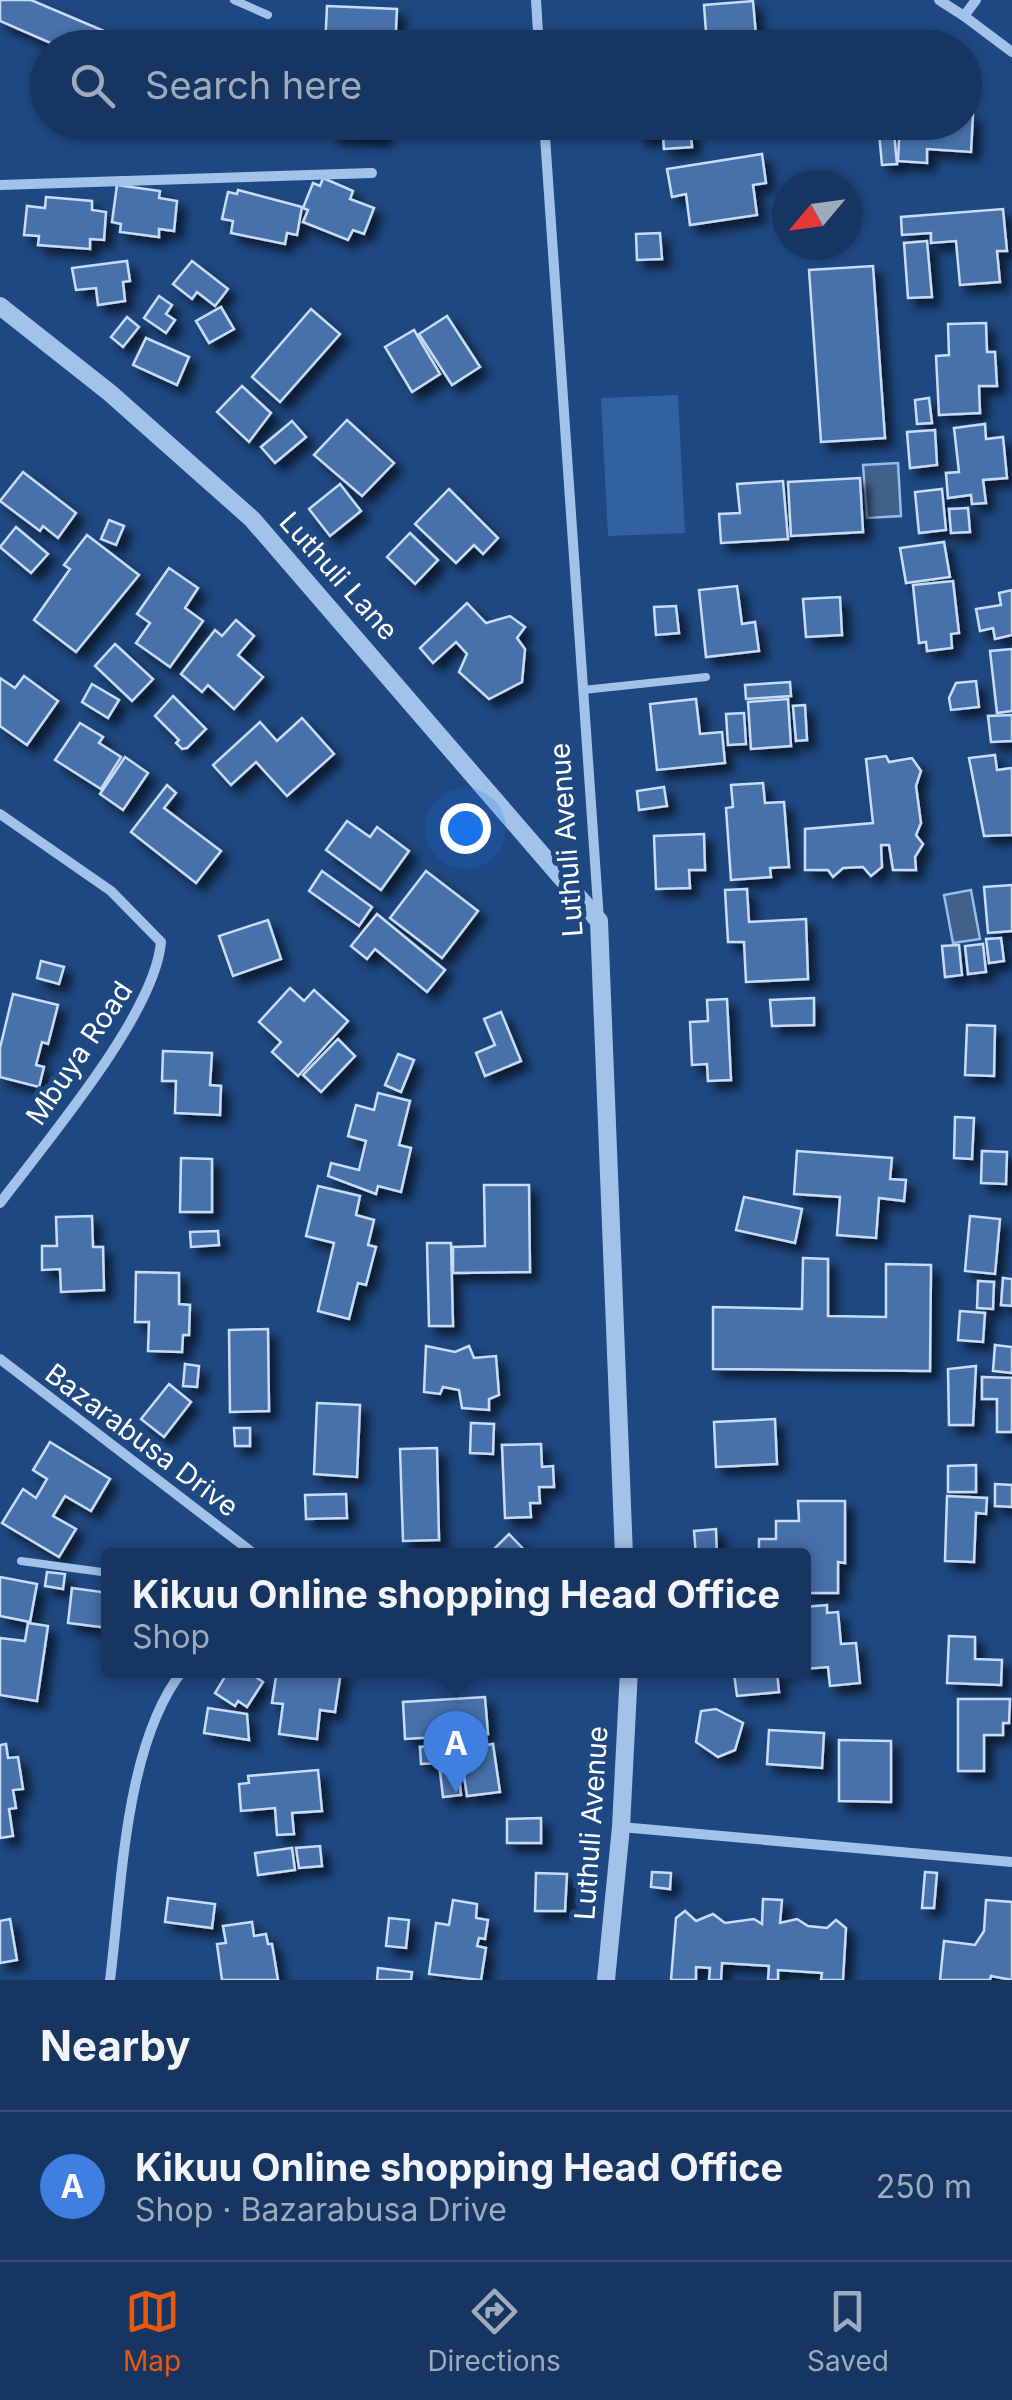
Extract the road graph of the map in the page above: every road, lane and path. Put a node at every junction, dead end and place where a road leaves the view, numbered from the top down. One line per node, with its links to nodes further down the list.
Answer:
1 (234, 0): 5 (lane)
2 (536, 0): 7 (street)
3 (939, 0): 6 (street)
4 (976, 0): 6 (street)
5 (268, 15)
6 (964, 16): 8 (street)
7 (538, 30)
8 (1012, 52)
9 (545, 140): 14 (street, Luthuli Avenue)
10 (372, 174): 11 (street)
11 (0, 185)
12 (0, 306): 16 (street, Luthuli Lane)
13 (706, 676): 14 (lane)
14 (583, 690): 16 (street, Luthuli Avenue)
15 (0, 814): 17 (street, Mbuya Road)
16 (599, 920): 20 (street, Luthuli Avenue)
17 (0, 1202)
18 (0, 1360): 19 (street, Bazarabusa Drive)
19 (247, 1548)
20 (624, 1548)
21 (21, 1561): 22 (lane)
22 (101, 1572)
23 (177, 1678): 27 (street)
24 (628, 1678): 25 (street, Luthuli Avenue)
25 (621, 1827): 26 (street); 28 (street, Luthuli Avenue)
26 (1012, 1862)
27 (110, 1980)
28 (606, 1980)

